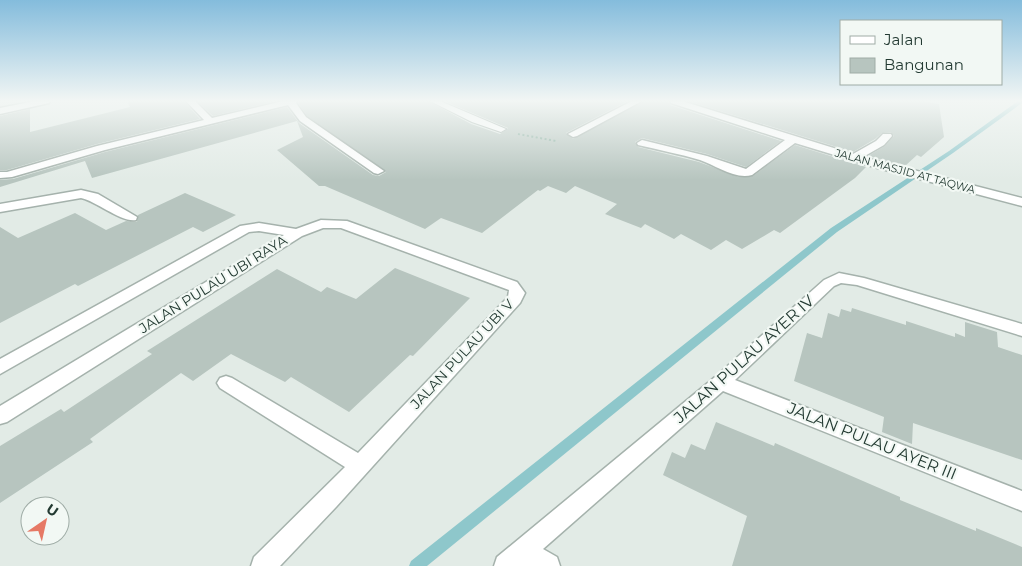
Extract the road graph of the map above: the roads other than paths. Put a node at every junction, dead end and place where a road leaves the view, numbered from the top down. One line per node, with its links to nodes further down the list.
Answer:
1 (184, 127): 13 (street)
2 (315, 127): 12 (street)
3 (496, 127): 6 (lane)
4 (586, 127): 7 (street)
5 (758, 127): 9 (street, JALAN MASJID AT TAQWA)
6 (501, 129)
7 (573, 134)
8 (886, 136): 11 (street)
9 (792, 140): 10 (street); 11 (street, JALAN MASJID AT TAQWA)
10 (642, 143)
11 (855, 158): 14 (street, JALAN MASJID AT TAQWA)
12 (378, 171)
13 (0, 175)
14 (1022, 202)
15 (0, 208): 16 (street)
16 (131, 217)
17 (296, 233): 19 (street, JALAN PULAU UBI RAYA); 22 (street, JALAN PULAU UBI RAYA); 23 (street, JALAN PULAU UBI V)
18 (1022, 330): 20 (street, JALAN PULAU AYER IV)
19 (0, 367)
20 (721, 382): 24 (street, JALAN PULAU AYER III); 25 (street, JALAN PULAU AYER IV)
21 (226, 383): 23 (street)
22 (0, 416)
23 (360, 464): 26 (street, JALAN PULAU UBI V)
24 (1022, 501)
25 (515, 558): 27 (street)
26 (263, 566)
27 (548, 566)

